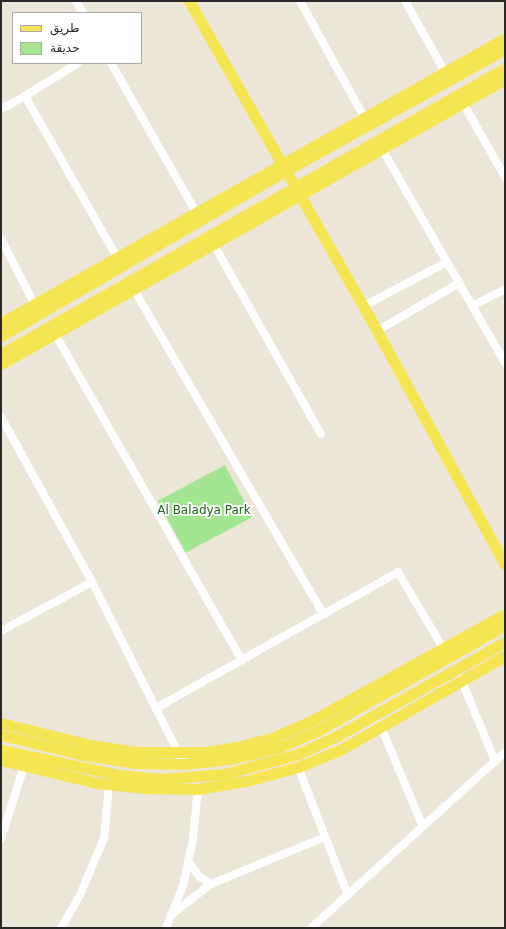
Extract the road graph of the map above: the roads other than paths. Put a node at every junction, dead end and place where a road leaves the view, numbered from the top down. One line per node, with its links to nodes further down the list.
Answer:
1 (76, 1): 5 (street)
2 (190, 1): 18 (main road)
3 (300, 1): 16 (street)
4 (405, 1): 11 (street)
5 (82, 12)
6 (505, 38): 11 (main road)
7 (505, 50): 18 (main road)
8 (76, 64): 13 (street)
9 (112, 64): 21 (street)
10 (505, 68): 20 (main road)
11 (445, 72): 16 (main road)
12 (505, 79): 14 (main road)
13 (25, 96): 15 (street); 24 (street)
14 (463, 103): 17 (main road); 19 (street)
15 (1, 109)
16 (364, 117): 18 (main road)
17 (382, 149): 20 (main road); 25 (street)
18 (283, 168): 20 (main road); 21 (main road); 35 (main road)
19 (505, 177)
20 (296, 191): 23 (main road); 30 (main road); 36 (main road)
21 (196, 212): 24 (main road)
22 (1, 239): 29 (street)
23 (214, 245): 28 (main road); 40 (street)
24 (117, 257): 29 (main road)
25 (447, 262): 26 (street); 30 (street)
26 (459, 283): 31 (street); 33 (street)
27 (505, 289): 31 (street)
28 (134, 290): 34 (main road); 44 (street)
29 (35, 305): 32 (main road)
30 (362, 306): 33 (main road)
31 (472, 306): 37 (street)
32 (1, 323)
33 (377, 331): 41 (main road)
34 (55, 334): 38 (main road); 50 (street)
35 (1, 336)
36 (1, 354)
37 (505, 363)
38 (1, 364)
39 (1, 417): 42 (street)
40 (321, 434)
41 (505, 565)
42 (92, 582): 46 (street); 52 (street)
43 (505, 614): 48 (main road)
44 (324, 615): 48 (street); 50 (street)
45 (505, 625): 61 (main road)
46 (1, 631)
47 (505, 642): 56 (main road)
48 (443, 648): 58 (main road)
49 (505, 656): 51 (main road)
50 (242, 660): 52 (street)
51 (461, 679): 54 (main road); 60 (street)
52 (156, 708): 58 (street)
53 (1, 723): 58 (main road)
54 (381, 727): 63 (main road); 66 (street)
55 (1, 735): 61 (main road)
56 (1, 750)
57 (505, 752): 60 (street)
58 (179, 753): 61 (street)
59 (1, 760): 62 (main road)
60 (495, 761): 66 (street)
61 (184, 764)
62 (24, 766): 64 (main road); 68 (street)
63 (298, 767): 65 (main road); 67 (street)
64 (109, 785): 65 (main road); 73 (street)
65 (198, 789): 69 (street)
66 (423, 827): 71 (street)
67 (325, 837): 70 (street); 71 (street)
68 (1, 839)
69 (188, 861): 70 (street); 72 (street)
70 (211, 884): 72 (street)
71 (348, 895): 75 (street)
72 (171, 915): 74 (street)
73 (61, 928)
74 (166, 928)
75 (311, 928)

